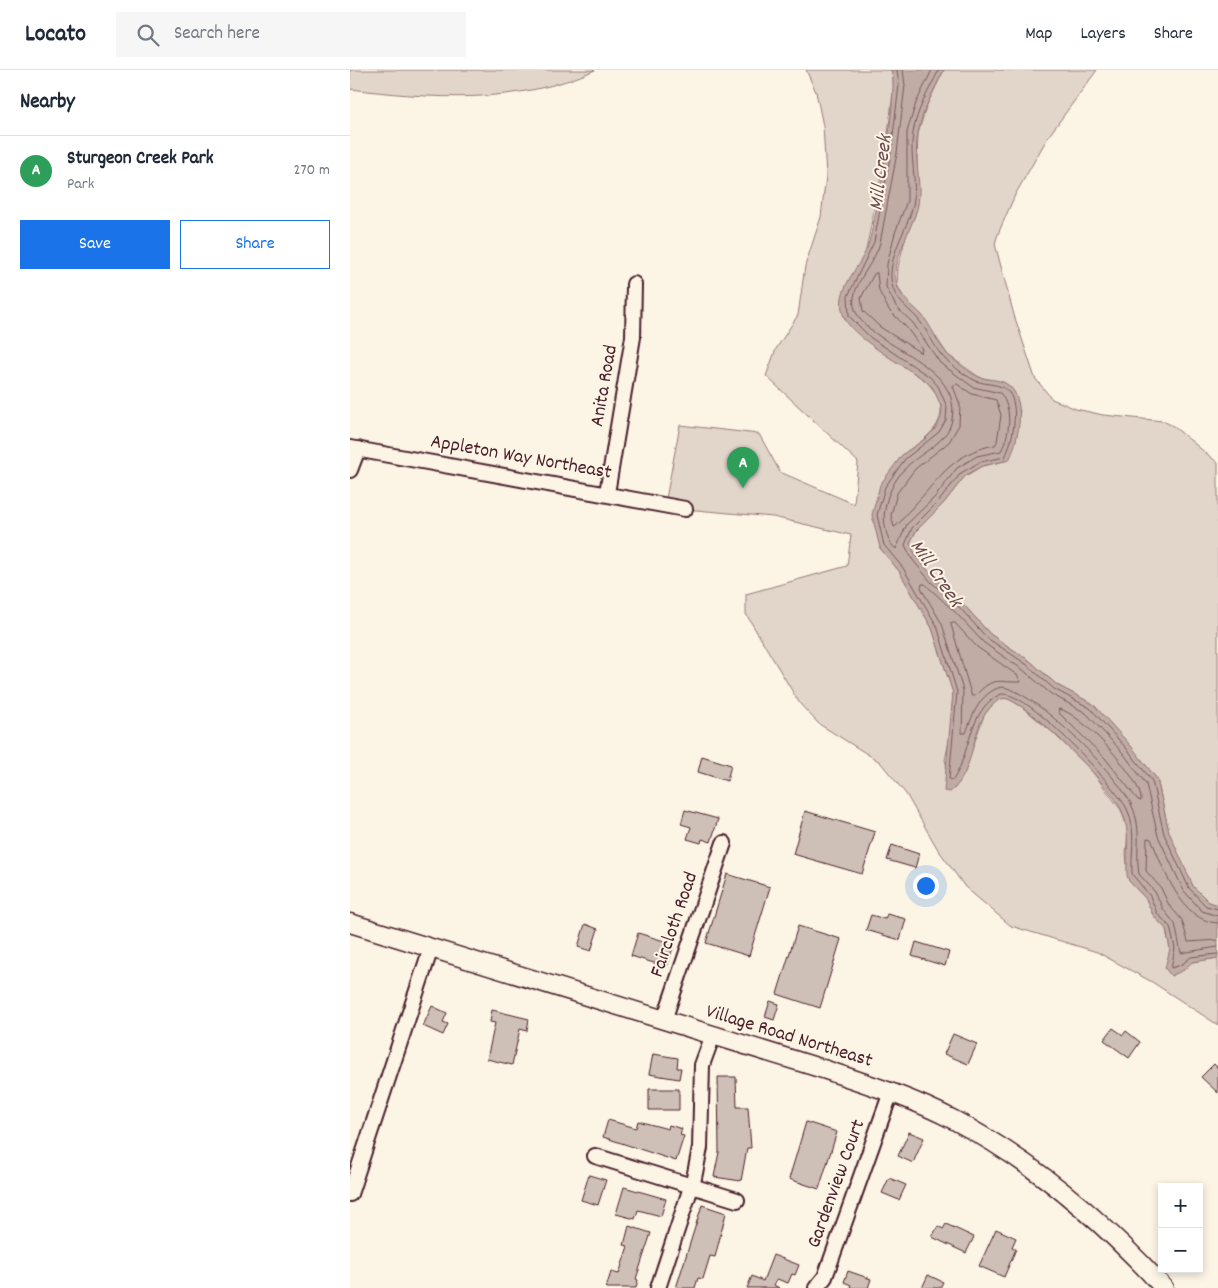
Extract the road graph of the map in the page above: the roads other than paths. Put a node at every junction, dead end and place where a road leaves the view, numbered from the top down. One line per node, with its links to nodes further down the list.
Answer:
1 (634, 284): 4 (street, Anita Road)
2 (354, 448): 3 (street); 4 (street, Appleton Way Northeast)
3 (350, 470)
4 (607, 493): 5 (street, Appleton Way Northeast)
5 (685, 509)
6 (724, 843): 9 (street, Faircloth Road)
7 (350, 923): 8 (main road, Village Road Northeast)
8 (431, 948): 9 (main road, Village Road Northeast); 14 (street)
9 (664, 1020): 10 (main road, Village Road Northeast)
10 (713, 1035): 11 (main road, Village Road Northeast); 13 (street)
11 (891, 1092): 17 (street, Gardenview Court); 18 (main road, Village Road Northeast)
12 (594, 1156): 13 (street)
13 (692, 1185): 15 (street); 16 (street)
14 (350, 1194)
15 (737, 1200)
16 (658, 1288)
17 (816, 1288)
18 (1164, 1288)

